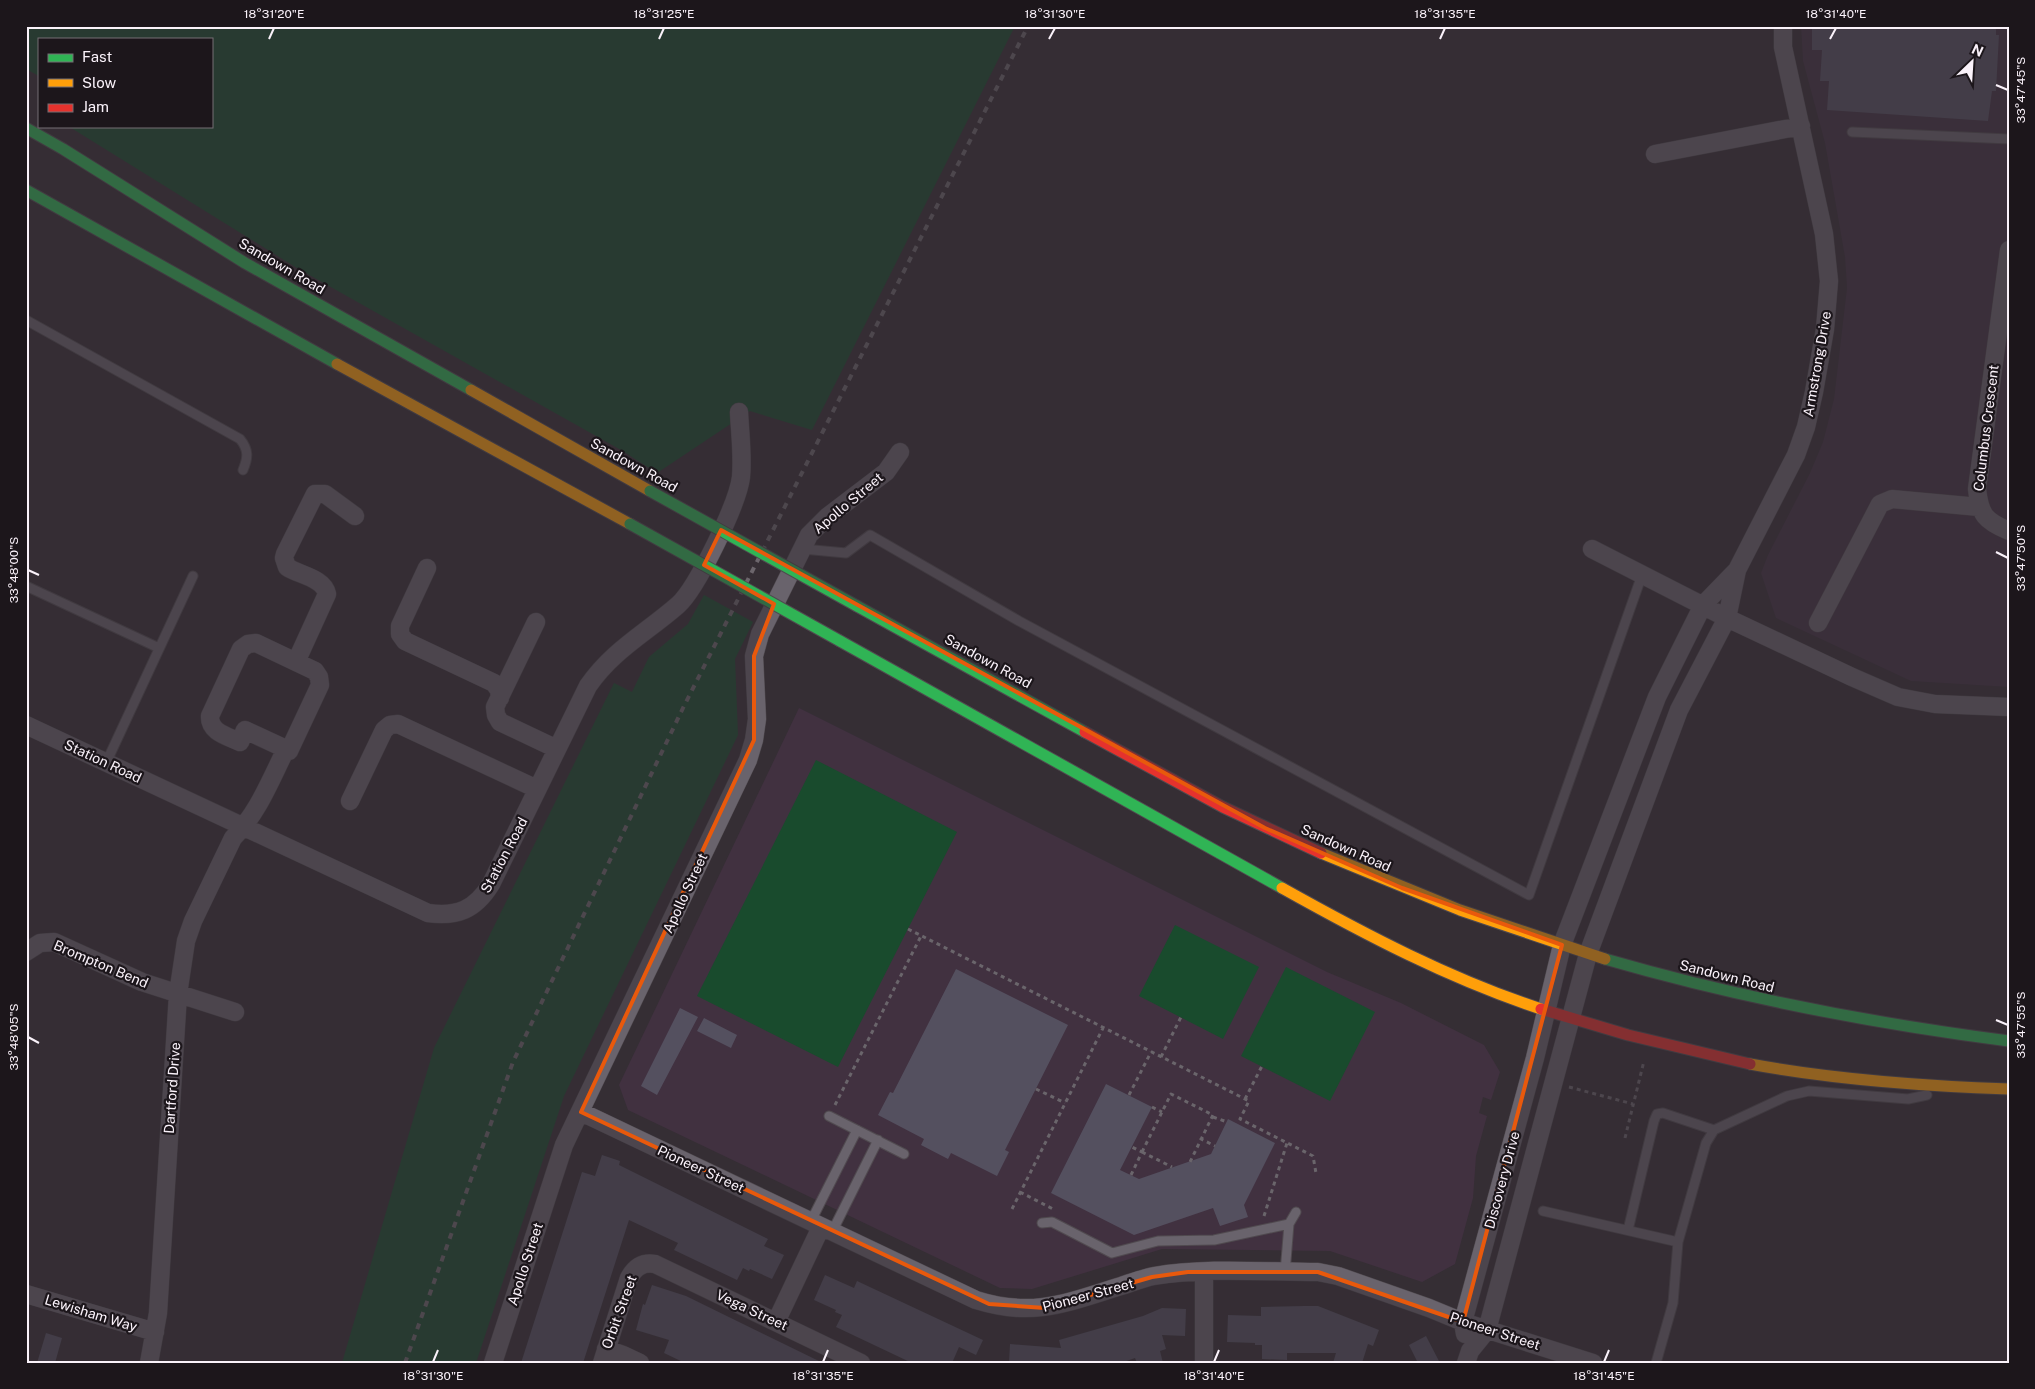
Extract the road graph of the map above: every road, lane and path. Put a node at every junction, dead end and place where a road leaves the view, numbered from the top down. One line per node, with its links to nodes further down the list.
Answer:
1 (1783, 26): 2 (street, Armstrong Drive)
2 (1801, 126): 7 (street); 21 (street, Armstrong Drive)
3 (30, 130): 6 (main road); 42 (main road, Sandown Road, bridge)
4 (1852, 132): 5 (lane)
5 (2009, 139)
6 (26, 146)
7 (1656, 154)
8 (26, 190): 46 (main road, bridge)
9 (2009, 250): 10 (street, Columbus Crescent)
10 (2006, 295): 15 (street, Columbus Crescent)
11 (26, 320): 14 (lane)
12 (739, 412): 34 (street, Station Road)
13 (900, 452): 18 (street, Apollo Street)
14 (243, 470)
15 (1979, 507): 17 (street, Columbus Crescent); 28 (street)
16 (355, 516): 30 (street)
17 (2009, 532)
18 (802, 548): 22 (lane); 66 (street, Apollo Street)
19 (1592, 549): 22 (street)
20 (427, 568): 31 (street)
21 (1737, 570): 25 (street); 26 (street)
22 (1642, 575): 25 (street)
23 (193, 576): 29 (lane)
24 (26, 586): 29 (lane)
25 (1703, 605): 26 (street); 42 (street)
26 (1727, 618): 32 (street); 44 (street)
27 (536, 622): 31 (street)
28 (1818, 623)
29 (159, 648): 36 (lane)
30 (296, 662): 35 (street, Dartford Drive); 35 (street)
31 (500, 698): 34 (street)
32 (2009, 707)
33 (26, 725): 36 (street, Station Road)
34 (557, 749): 37 (street, Station Road)
35 (286, 750): 39 (street, Dartford Drive)
36 (106, 763): 39 (street, Station Road)
37 (537, 789): 38 (street); 39 (street, Station Road)
38 (350, 801)
39 (243, 828): 45 (street, Dartford Drive)
40 (908, 929): 41 (path)
41 (921, 936): 50 (path); 69 (path)
42 (1562, 945): 44 (main road, Sandown Road); 46 (street)
43 (26, 952): 45 (street, Brompton Bend)
44 (1588, 954): 49 (street); 51 (main road, Sandown Road)
45 (178, 994): 47 (street, Brompton Bend); 102 (street, Dartford Drive)
46 (1545, 1009): 49 (main road); 100 (street, Discovery Drive)
47 (235, 1012)
48 (1181, 1017): 53 (path)
49 (1571, 1018): 57 (main road); 101 (street, Discovery Drive)
50 (1103, 1028): 52 (path); 63 (path)
51 (2009, 1040)
52 (1151, 1052): 53 (path); 61 (path)
53 (1161, 1057): 62 (path)
54 (1644, 1061): 64 (path)
55 (1262, 1066): 62 (path)
56 (1566, 1086): 64 (path)
57 (1961, 1087): 59 (main road); 72 (lane)
58 (1036, 1089): 63 (path)
59 (2009, 1089)
60 (1171, 1094): 67 (path); 68 (path); 78 (path)
61 (1129, 1095)
62 (1245, 1099): 75 (path)
63 (1065, 1103): 84 (path)
64 (1634, 1104): 73 (path)
65 (1152, 1107): 67 (path)
66 (581, 1112): 91 (street, Pioneer Street); 106 (street, Apollo Street)
67 (1162, 1112): 78 (path)
68 (1213, 1115): 70 (path); 76 (path); 80 (path)
69 (829, 1116): 71 (lane)
70 (1227, 1122)
71 (857, 1130): 74 (lane); 91 (lane)
72 (1714, 1130): 93 (lane); 94 (lane)
73 (1625, 1138)
74 (878, 1140): 79 (lane); 91 (lane)
75 (1287, 1143): 82 (path); 92 (path)
76 (1215, 1146)
77 (1132, 1147): 78 (path)
78 (1142, 1152): 81 (path); 83 (path)
79 (904, 1154)
80 (1190, 1162)
81 (1172, 1168)
82 (1316, 1174)
83 (1131, 1175)
84 (1020, 1192): 85 (path); 86 (path)
85 (1012, 1208)
86 (1054, 1209)
87 (1543, 1211): 93 (lane)
88 (1296, 1212): 90 (lane)
89 (1042, 1224): 92 (lane)
90 (1289, 1224): 92 (lane); 97 (lane)
91 (821, 1227): 96 (street, Pioneer Street); 99 (street)
92 (1259, 1230)
93 (1628, 1230): 94 (lane)
94 (1678, 1242): 111 (lane)
95 (641, 1265): 99 (street, Vega Street); 103 (street, Orbit Street)
96 (1204, 1272): 97 (street, Pioneer Street); 109 (street)
97 (1285, 1272): 100 (street, Pioneer Street)
98 (26, 1294): 102 (street, Lewisham Way)
99 (776, 1322): 108 (street, Vega Street)
100 (1463, 1322): 101 (street, Pioneer Street); 104 (street, Discovery Drive)
101 (1487, 1330): 104 (street, Discovery Drive); 110 (street, Pioneer Street)
102 (155, 1332): 105 (street, Dartford Drive)
103 (604, 1356): 107 (street)
104 (1468, 1357)
105 (149, 1363)
106 (493, 1363)
107 (640, 1363)
108 (861, 1363)
109 (1204, 1363)
110 (1593, 1363)
111 (1656, 1363)

